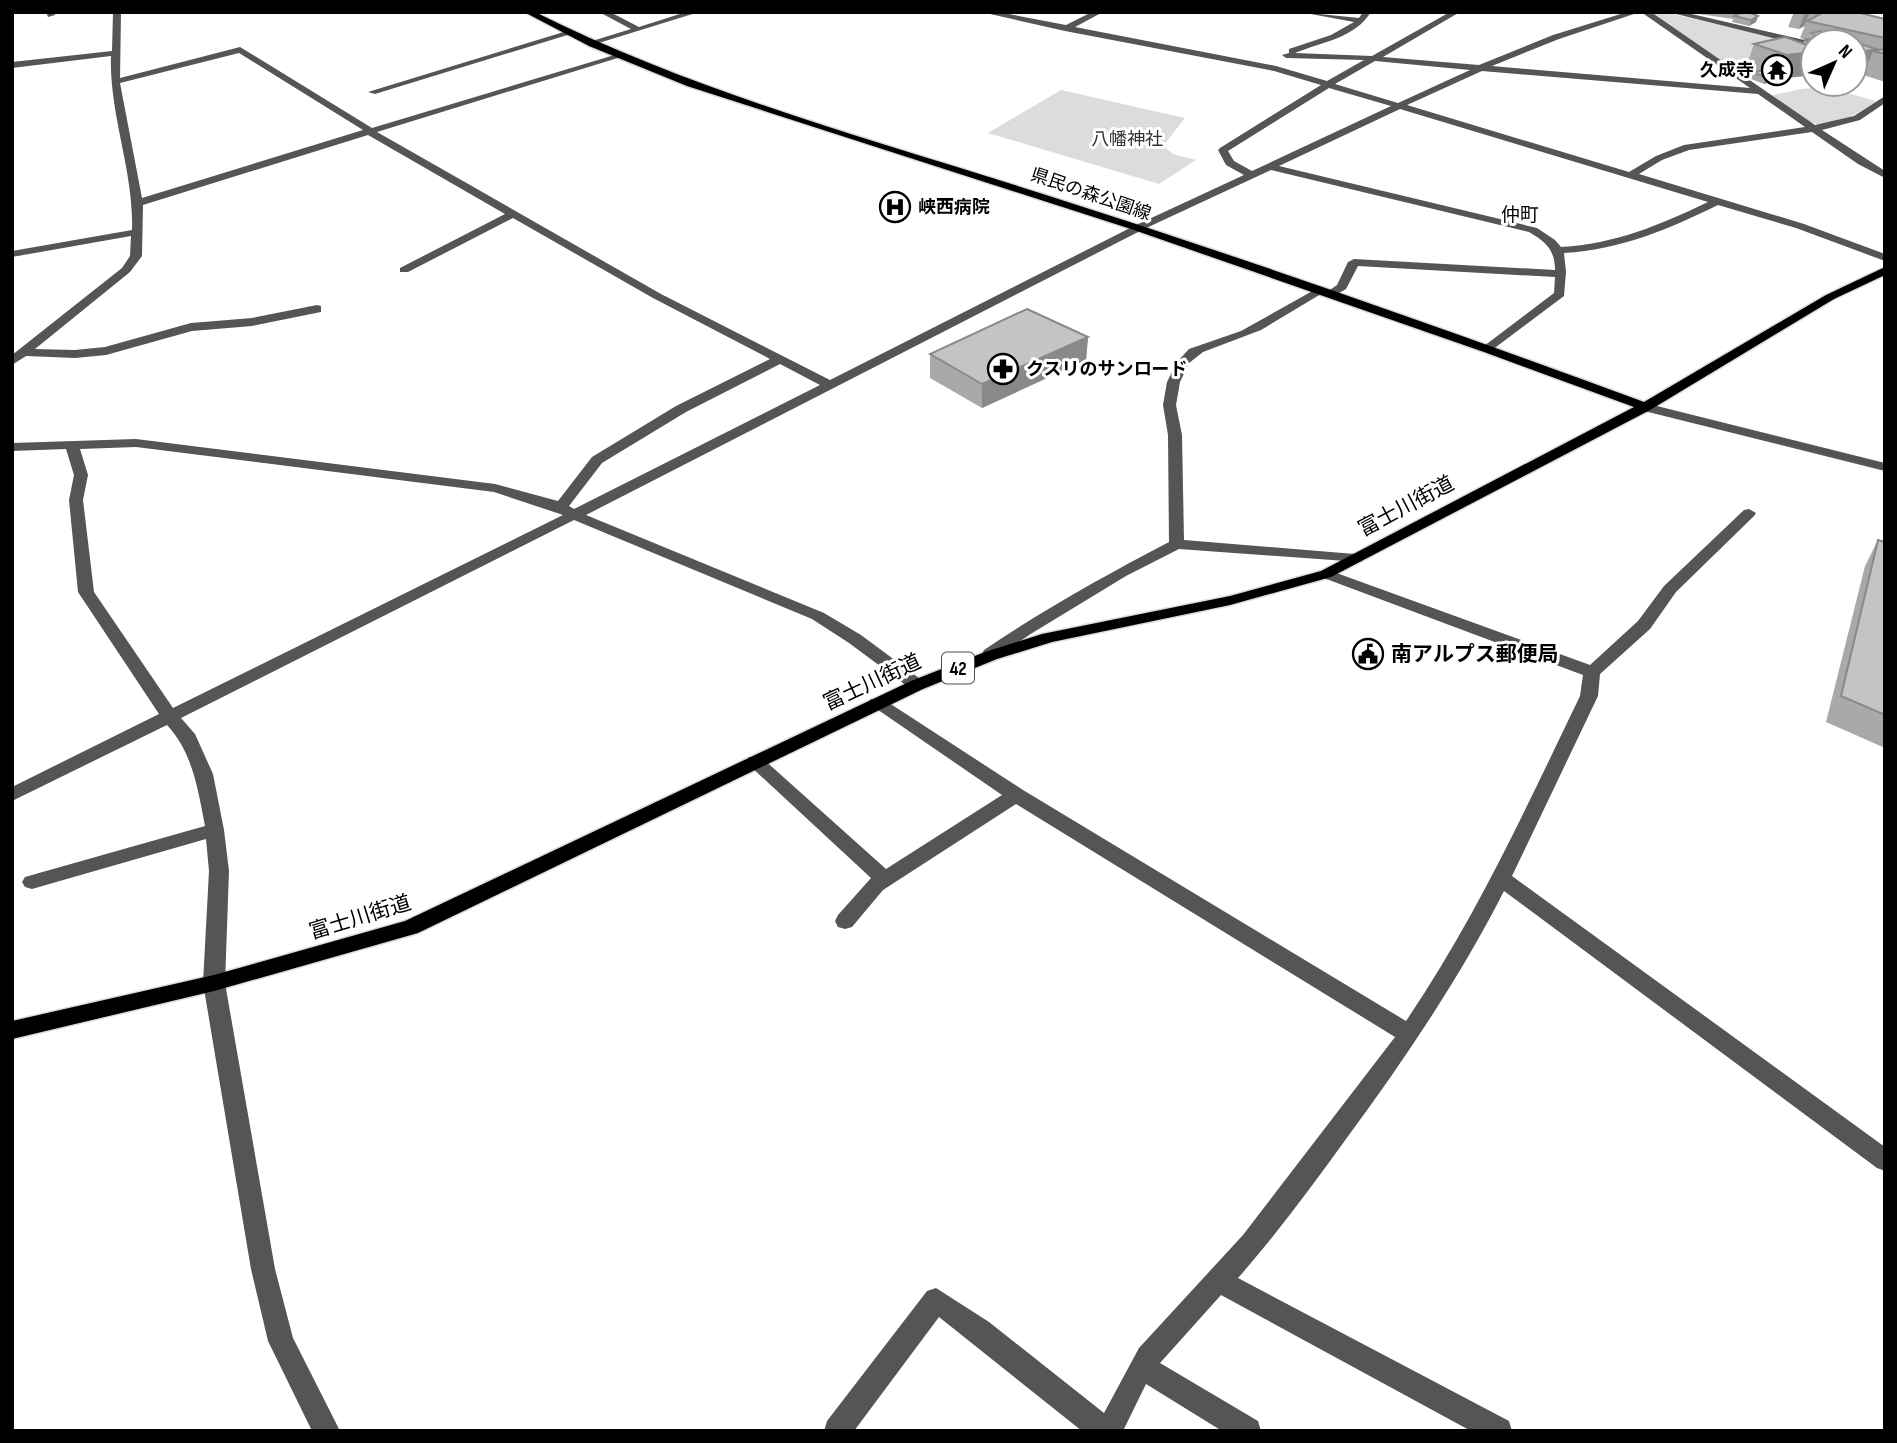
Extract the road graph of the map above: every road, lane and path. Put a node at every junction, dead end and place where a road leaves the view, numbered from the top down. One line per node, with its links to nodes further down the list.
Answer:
1 (117, 12): 19 (street)
2 (528, 12): 16 (main road, 県民の森公園線)
3 (603, 12): 15 (street)
4 (695, 12): 15 (street)
5 (985, 12): 14 (street)
6 (1099, 12): 14 (street)
7 (1304, 12): 13 (street)
8 (1367, 12): 13 (street)
9 (1456, 12): 22 (street)
10 (1636, 12): 24 (street)
11 (1645, 12): 29 (street)
12 (1672, 12): 17 (street)
13 (1361, 21): 21 (street)
14 (1065, 29): 25 (street)
15 (639, 30): 18 (street)
16 (570, 33): 18 (main road, 県民の森公園線); 28 (street)
17 (1799, 42)
18 (592, 44): 20 (main road, 県民の森公園線)
19 (116, 53): 23 (street); 26 (street)
20 (618, 55): 33 (street); 41 (main road, 県民の森公園線)
21 (1286, 55): 22 (street); 25 (street)
22 (1373, 60): 24 (street); 27 (street)
23 (12, 65)
24 (1480, 68): 29 (street); 31 (street)
25 (1276, 69): 27 (street)
26 (115, 82): 33 (street); 39 (street)
27 (1329, 84): 31 (street); 37 (street)
28 (372, 92)
29 (1761, 92): 32 (street)
30 (1883, 102): 32 (street)
31 (1403, 106): 34 (street); 35 (street)
32 (1812, 127): 35 (street); 36 (street)
33 (370, 132): 39 (street); 40 (street)
34 (1272, 167): 37 (street); 43 (street)
35 (1632, 174): 38 (street)
36 (1885, 175)
37 (1253, 176): 41 (street)
38 (1718, 201): 43 (street); 45 (street)
39 (138, 203): 42 (street)
40 (513, 214): 46 (street); 53 (street)
41 (1138, 228): 49 (main road, 県民の森公園線); 55 (street)
42 (137, 232): 44 (street); 52 (street)
43 (1560, 250): 48 (street)
44 (12, 254)
45 (1885, 258)
46 (404, 270)
47 (1885, 270): 56 (main road, 富士川街道 / 42)
48 (1560, 274): 49 (street); 51 (street)
49 (1325, 293): 51 (main road, 県民の森公園線); 62 (street)
50 (317, 309): 52 (street)
51 (1488, 349): 56 (main road, 県民の森公園線)
52 (24, 352): 54 (street)
53 (780, 359): 55 (street); 60 (street)
54 (12, 361)
55 (831, 385): 60 (street)
56 (1645, 407): 59 (street); 63 (main road, 富士川街道 / 42)
57 (72, 446): 58 (street); 60 (street); 69 (street)
58 (12, 447)
59 (1885, 467)
60 (568, 511): 67 (street); 69 (street)
61 (1749, 513): 66 (street)
62 (1177, 544): 63 (street); 65 (street)
63 (1355, 559): 64 (main road, 富士川街道 / 42)
64 (1326, 574): 65 (main road, 富士川街道 / 42); 66 (street)
65 (990, 654): 67 (main road, 富士川街道 / 42)
66 (1592, 672): 74 (street)
67 (917, 685): 68 (main road, 富士川街道 / 42)
68 (877, 703): 70 (main road, 富士川街道 / 42); 72 (street)
69 (170, 717): 71 (street); 73 (street)
70 (755, 761): 75 (street); 78 (main road, 富士川街道 / 42)
71 (12, 795)
72 (1016, 795): 75 (street); 80 (street)
73 (215, 830): 76 (street); 78 (street)
74 (1500, 878): 80 (street); 81 (street)
75 (885, 879): 77 (street)
76 (32, 882)
77 (845, 921)
78 (214, 983): 79 (main road, 富士川街道 / 42); 84 (street)
79 (12, 1030)
80 (1409, 1034): 82 (street)
81 (1885, 1161)
82 (1219, 1281): 83 (street); 88 (street)
83 (1142, 1367): 86 (street); 87 (street)
84 (327, 1431)
85 (837, 1431): 86 (street)
86 (1107, 1431)
87 (1248, 1431)
88 (1499, 1431)

